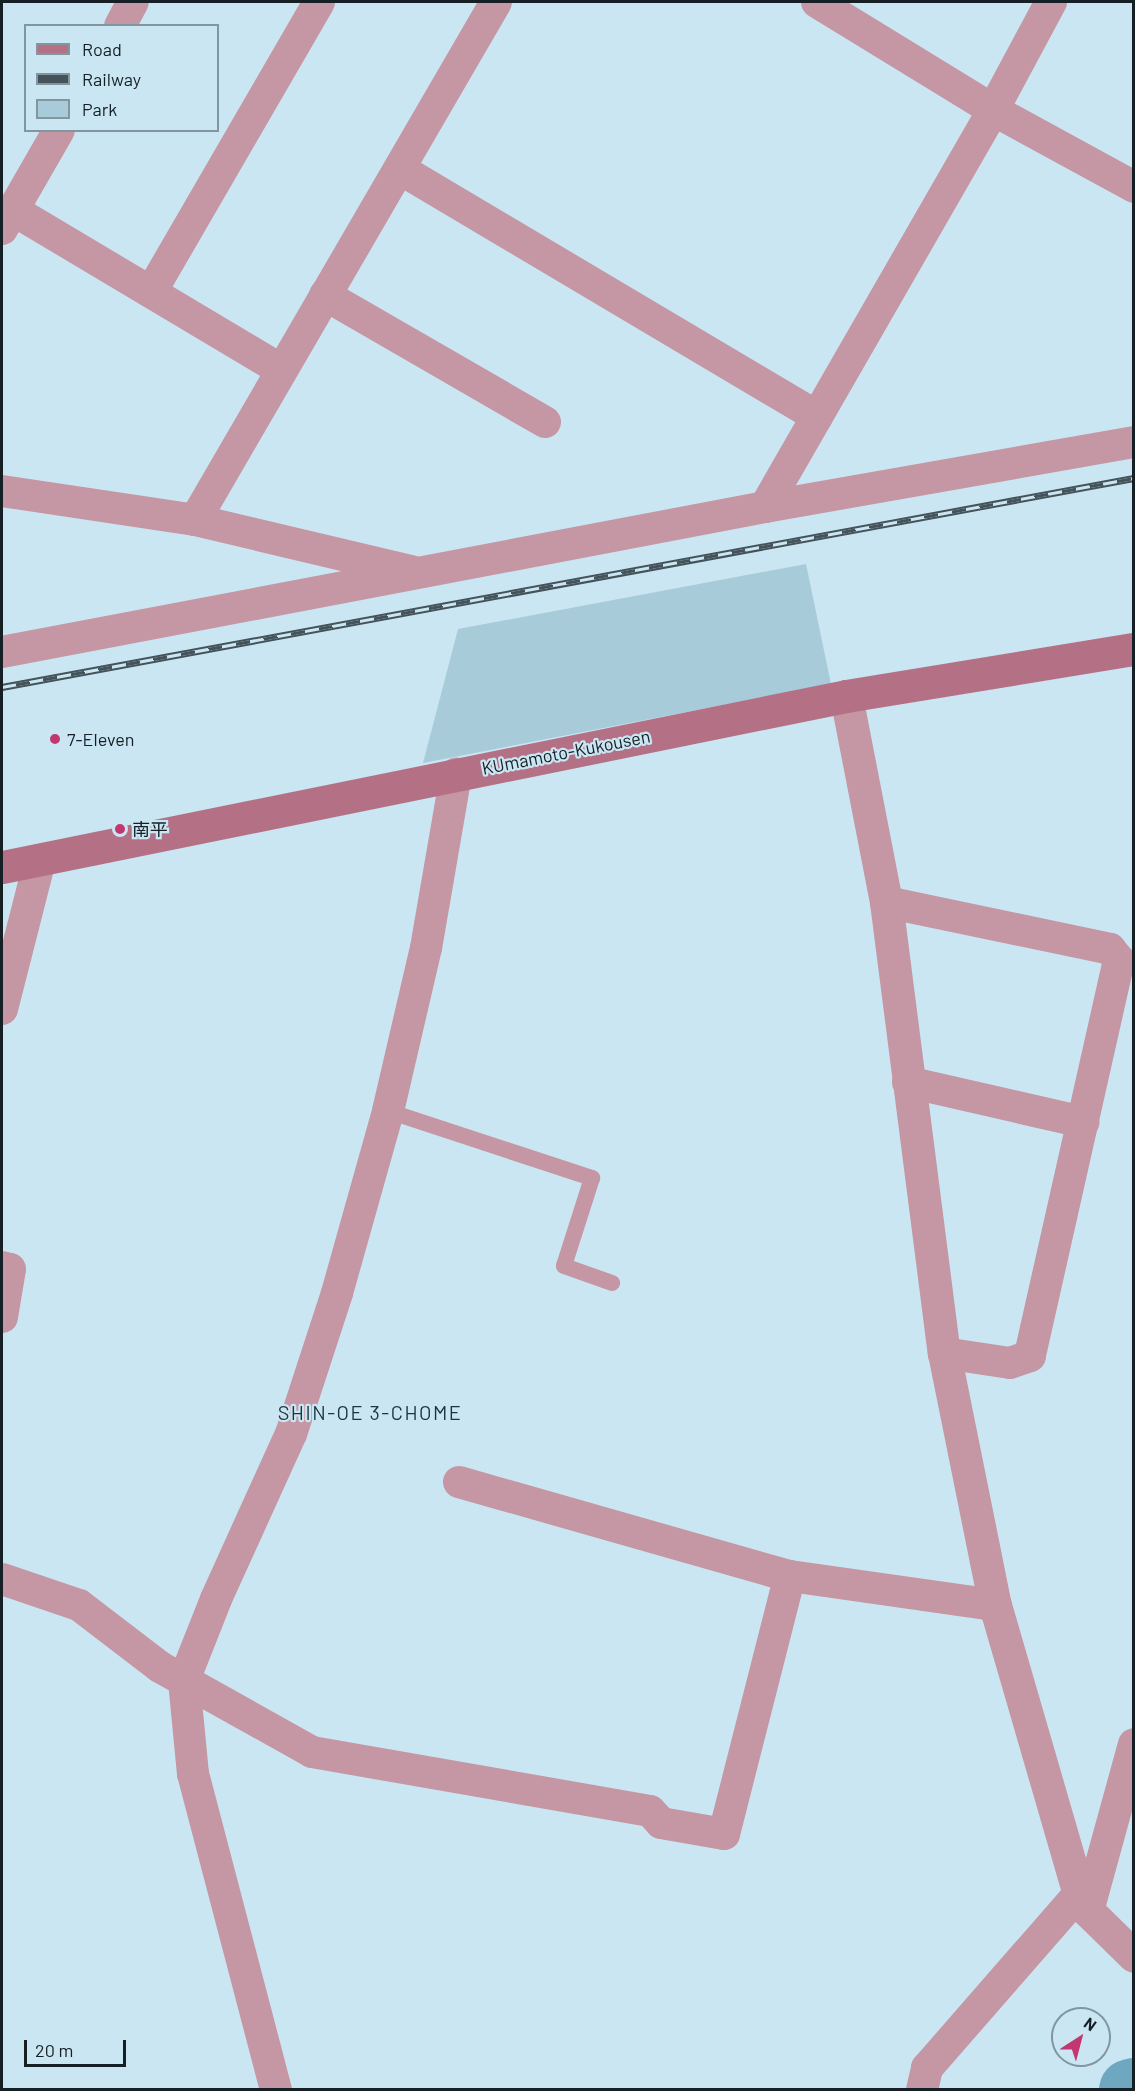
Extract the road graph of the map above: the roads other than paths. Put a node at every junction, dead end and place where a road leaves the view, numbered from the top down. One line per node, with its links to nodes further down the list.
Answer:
1 (134, 2): 6 (street)
2 (319, 2): 12 (street)
3 (496, 2): 9 (street)
4 (817, 2): 7 (street)
5 (1051, 2): 7 (street)
6 (121, 24)
7 (993, 110): 10 (street); 15 (street)
8 (58, 132): 11 (street)
9 (400, 169): 13 (street); 15 (street)
10 (1134, 187)
11 (7, 220): 12 (street)
12 (151, 292): 14 (street)
13 (325, 295): 14 (street); 16 (street)
14 (280, 369): 20 (street)
15 (817, 417): 19 (street)
16 (545, 422)
17 (1134, 442): 19 (street)
18 (2, 490): 20 (street)
19 (765, 507): 21 (street)
20 (195, 520): 21 (street)
21 (424, 574): 23 (street)
22 (1134, 649): 24 (main road, KUmamoto-Kukousen)
23 (2, 652)
24 (846, 696): 25 (main road, KUmamoto-Kukousen); 28 (street)
25 (456, 774): 26 (main road, KUmamoto-Kukousen); 31 (street)
26 (40, 860): 27 (main road, KUmamoto-Kukousen); 29 (street)
27 (2, 867)
28 (886, 902): 30 (street); 32 (street)
29 (2, 1009)
30 (908, 1082): 32 (street); 36 (street)
31 (388, 1111): 34 (lane); 41 (street)
32 (1083, 1122): 36 (street)
33 (2, 1267): 35 (street)
34 (612, 1283)
35 (2, 1317)
36 (944, 1353): 40 (street)
37 (459, 1482): 38 (street)
38 (790, 1576): 40 (street); 41 (street)
39 (2, 1579): 41 (street)
40 (995, 1605): 43 (street)
41 (184, 1680): 45 (street)
42 (1134, 1744): 43 (street)
43 (1084, 1902): 44 (street); 46 (street)
44 (1134, 1956)
45 (276, 2090)
46 (922, 2090)

